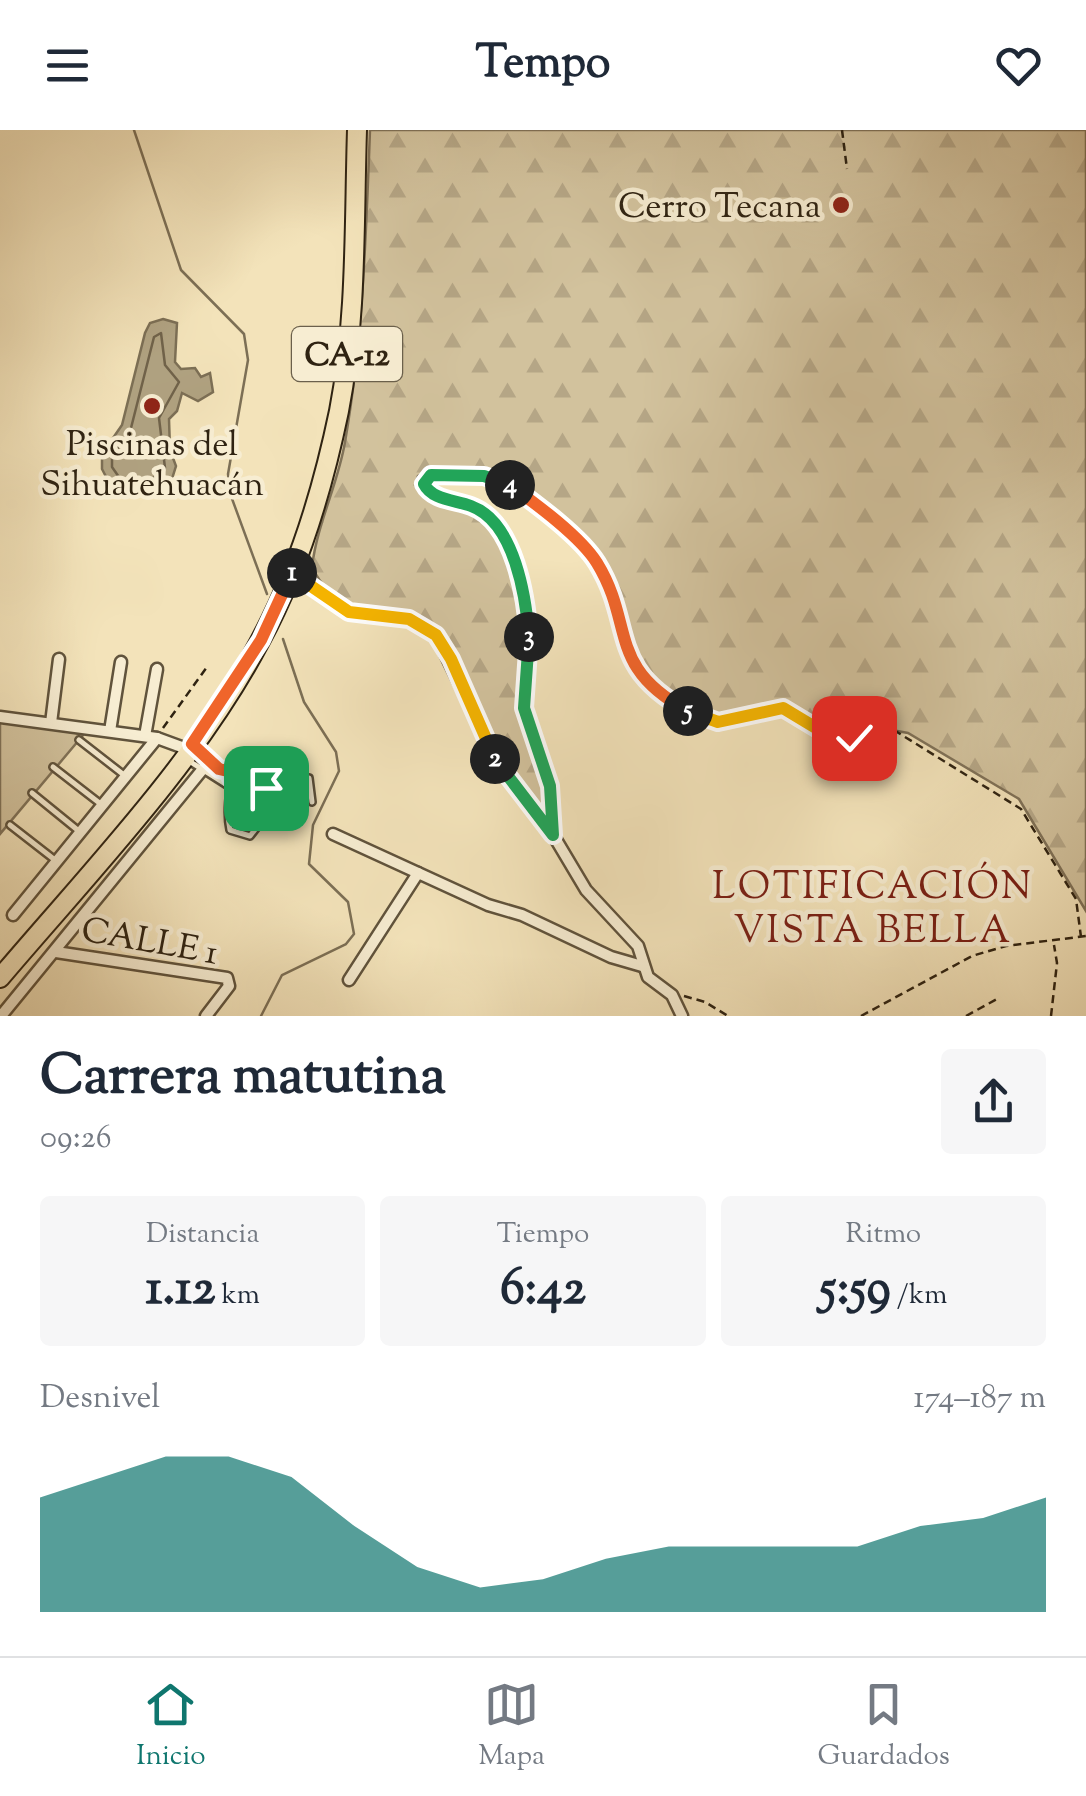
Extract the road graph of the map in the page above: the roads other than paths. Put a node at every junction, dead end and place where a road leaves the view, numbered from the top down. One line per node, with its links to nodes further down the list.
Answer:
1 (358, 130): 2 (main road, CA-12)
2 (290, 571): 11 (main road, CA-12); 30 (street)
3 (59, 659): 7 (street)
4 (121, 662): 8 (street)
5 (156, 668): 9 (street)
6 (0, 717): 7 (street)
7 (51, 723): 8 (street)
8 (110, 731): 9 (street)
9 (152, 737): 11 (street); 16 (street)
10 (79, 740): 16 (lane)
11 (187, 750): 12 (lane); 14 (lane); 26 (main road, CA-12)
12 (211, 759): 14 (street); 15 (lane)
13 (54, 767): 20 (lane)
14 (201, 770): 17 (lane); 28 (street)
15 (232, 776): 17 (lane); 17 (lane); 19 (lane)
16 (128, 778): 20 (street)
17 (230, 788)
18 (32, 794): 22 (lane)
19 (312, 802)
20 (104, 807): 22 (street)
21 (10, 825): 24 (lane)
22 (82, 833): 24 (street)
23 (334, 834): 25 (street)
24 (57, 862): 27 (street)
25 (418, 872): 30 (street); 32 (street)
26 (62, 905): 28 (street); 31 (main road, CA-12)
27 (13, 915)
28 (85, 916): 29 (street)
29 (56, 952): 33 (street); 34 (street, CALLE 1)
30 (642, 966): 35 (street)
31 (0, 978)
32 (350, 980)
33 (1, 1016)
34 (206, 1016)
35 (682, 1016)

